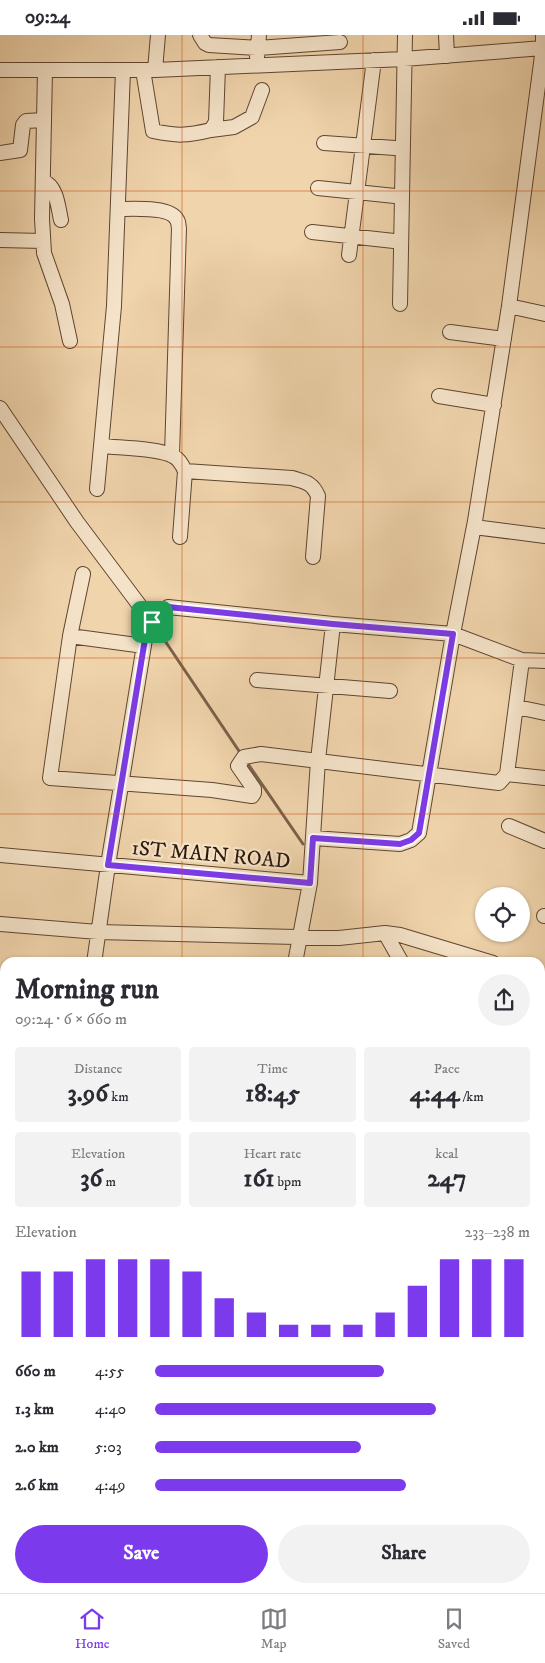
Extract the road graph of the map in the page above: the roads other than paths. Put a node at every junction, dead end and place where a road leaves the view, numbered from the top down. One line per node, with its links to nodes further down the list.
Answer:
1 (158, 35): 17 (street)
2 (200, 35): 6 (street)
3 (404, 35): 9 (street)
4 (446, 35): 8 (street)
5 (341, 39): 6 (street); 11 (street)
6 (259, 42): 12 (street)
7 (544, 44): 8 (street); 40 (street)
8 (447, 56): 9 (street)
9 (404, 59): 10 (street); 39 (street)
10 (374, 60): 11 (street); 22 (street)
11 (340, 62): 12 (street)
12 (256, 65): 13 (street)
13 (218, 67): 17 (street); 20 (street)
14 (0, 70): 15 (street)
15 (46, 70): 16 (street); 19 (street)
16 (123, 70): 17 (street); 31 (street)
17 (149, 70): 20 (street)
18 (262, 91): 20 (street)
19 (44, 120): 23 (street); 26 (street)
20 (211, 130)
21 (324, 143): 22 (street)
22 (363, 146): 24 (street); 29 (street)
23 (21, 148): 25 (street); 26 (street)
24 (395, 148)
25 (0, 153)
26 (44, 155): 27 (street)
27 (43, 181): 32 (street); 36 (street)
28 (318, 188): 29 (street)
29 (357, 192): 30 (street); 34 (street)
30 (395, 195)
31 (118, 209): 48 (street); 49 (street)
32 (61, 220)
33 (312, 232): 34 (street)
34 (352, 236): 37 (street); 38 (street)
35 (0, 240): 36 (street)
36 (43, 241): 44 (street)
37 (394, 241)
38 (349, 255)
39 (400, 304)
40 (509, 306): 41 (street); 43 (street)
41 (545, 314)
42 (450, 332): 43 (street)
43 (504, 339): 46 (street)
44 (70, 341)
45 (439, 396): 46 (street)
46 (494, 405): 52 (street)
47 (0, 408): 57 (street)
48 (102, 446): 49 (street); 51 (street)
49 (172, 455): 50 (street)
50 (185, 471): 54 (street); 55 (street)
51 (97, 489)
52 (474, 527): 53 (street); 59 (street)
53 (545, 536)
54 (180, 537)
55 (312, 557)
56 (83, 574): 60 (street)
57 (152, 622): 58 (street); 61 (street)
58 (333, 624): 59 (street); 65 (street)
59 (453, 634): 62 (street); 71 (street)
60 (70, 636): 61 (street); 73 (street)
61 (144, 646): 73 (street)
62 (522, 660): 63 (street); 67 (street)
63 (545, 661)
64 (257, 680): 65 (street)
65 (327, 686): 66 (street); 69 (street)
66 (390, 691)
67 (517, 707): 68 (street); 70 (street)
68 (545, 713)
69 (318, 761): 71 (street); 73 (street); 75 (street)
70 (508, 774): 71 (street); 72 (street)
71 (429, 775): 75 (street)
72 (545, 779)
73 (122, 783): 78 (street)
74 (508, 825): 76 (street)
75 (313, 838): 79 (street)
76 (545, 841)
77 (0, 855): 78 (street, 1ST MAIN ROAD)
78 (108, 865): 79 (street, 1ST MAIN ROAD); 81 (street)
79 (310, 883): 83 (street)
80 (0, 925): 81 (street)
81 (98, 932): 83 (street); 84 (street)
82 (385, 933): 83 (street); 86 (street); 87 (street)
83 (300, 937): 85 (street)
84 (95, 957)
85 (296, 957)
86 (399, 957)
87 (473, 957)

